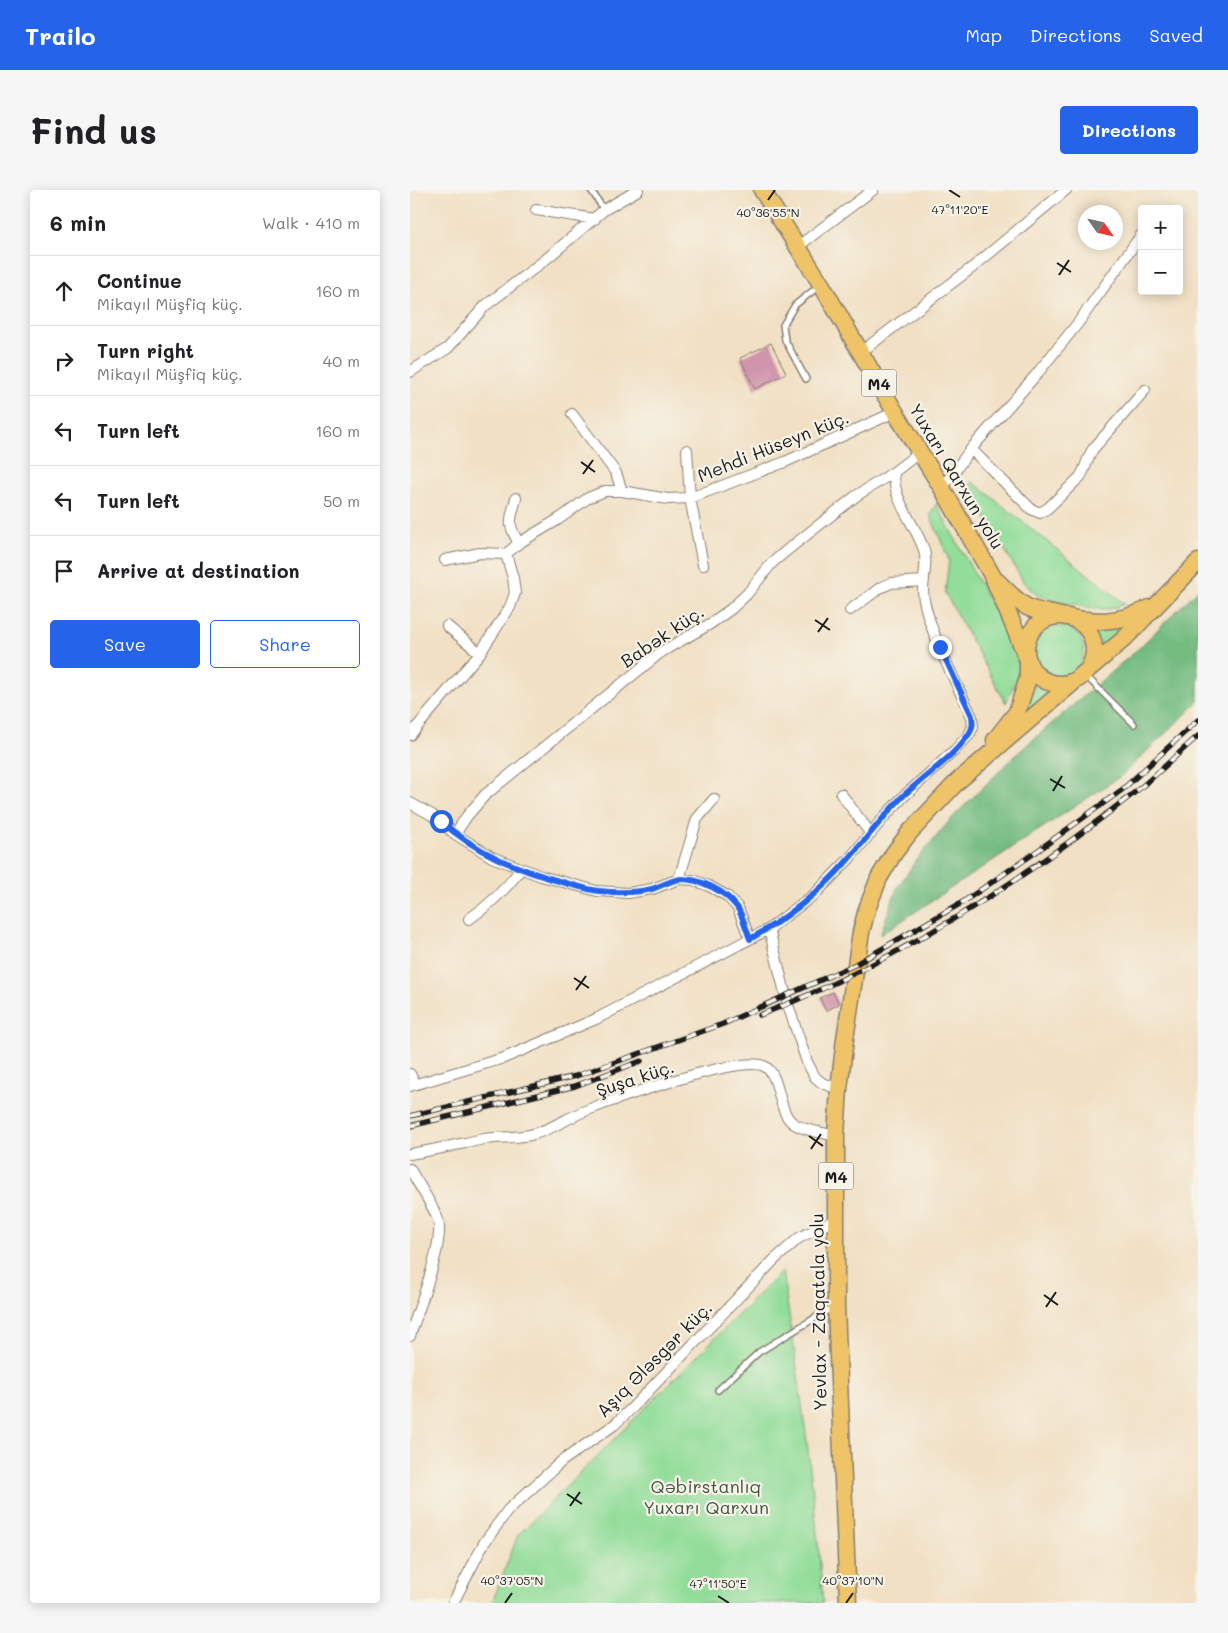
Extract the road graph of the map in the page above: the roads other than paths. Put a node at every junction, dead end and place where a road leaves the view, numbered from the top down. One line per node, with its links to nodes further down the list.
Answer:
1 (591, 190): 7 (lane)
2 (638, 190): 7 (street)
3 (762, 190): 10 (highway, Yuxarı Qarxun yolu / M4)
4 (873, 190): 10 (street)
5 (1066, 190): 12 (street)
6 (536, 210): 8 (street)
7 (604, 210): 8 (street)
8 (594, 219): 13 (street)
9 (1138, 240): 18 (street)
10 (797, 247): 11 (highway, Yuxarı Qarxun yolu / M4)
11 (821, 284): 12 (highway, Yuxarı Qarxun yolu / M4); 14 (lane)
12 (861, 352): 16 (highway, Yuxarı Qarxun yolu / M4)
13 (410, 372)
14 (806, 379)
15 (1145, 390): 18 (street)
16 (895, 412): 20 (highway, Yuxarı Qarxun yolu / M4); 25 (street, Mehdi Hüseyn küç.)
17 (572, 414): 23 (street)
18 (970, 449): 22 (street)
19 (687, 450): 25 (street)
20 (920, 452): 21 (street, Babək küç.); 22 (highway, Yuxarı Qarxun yolu / M4)
21 (894, 472): 32 (street); 46 (street, Babək küç.)
22 (942, 488): 31 (highway, Yuxarı Qarxun yolu / M4)
23 (622, 491): 25 (street, Mehdi Hüseyn küç.); 26 (street, Mehdi Hüseyn küç.)
24 (516, 498): 26 (street)
25 (690, 498): 30 (street)
26 (519, 543): 27 (street, Mehdi Hüseyn küç.)
27 (506, 554): 28 (street); 37 (street)
28 (445, 560)
29 (1198, 562): 33 (highway)
30 (703, 566)
31 (993, 577): 35 (highway); 38 (highway)
32 (924, 580): 34 (street); 47 (street)
33 (1161, 602): 35 (highway); 39 (highway)
34 (850, 610)
35 (1065, 616): 38 (highway); 39 (highway)
36 (447, 626): 37 (street)
37 (480, 654): 41 (street)
38 (1028, 660): 39 (highway); 42 (highway)
39 (1084, 674): 40 (lane); 42 (highway)
40 (1134, 724)
41 (410, 735)
42 (958, 782): 55 (highway, Yevlax - Zaqatala yolu / M4)
43 (841, 794): 47 (street)
44 (714, 799): 49 (street)
45 (410, 803): 46 (street)
46 (455, 834): 48 (street)
47 (871, 834): 51 (street)
48 (522, 869): 49 (street); 50 (street)
49 (679, 879): 52 (street)
50 (469, 919)
51 (769, 929): 52 (street); 55 (street)
52 (750, 939): 54 (street)
53 (410, 1074): 54 (street)
54 (412, 1085)
55 (839, 1089): 56 (highway, Yevlax - Zaqatala yolu / M4)
56 (836, 1136): 57 (street, Şuşa küç.); 59 (highway, Yevlax - Zaqatala yolu / M4)
57 (410, 1154)
58 (410, 1169): 61 (street)
59 (836, 1219): 60 (highway, Yevlax - Zaqatala yolu / M4); 63 (street, Aşıq Ələsgər küç.)
60 (836, 1306): 62 (lane); 64 (highway, Yevlax - Zaqatala yolu / M4)
61 (410, 1336)
62 (718, 1390)
63 (453, 1603)
64 (848, 1603)

